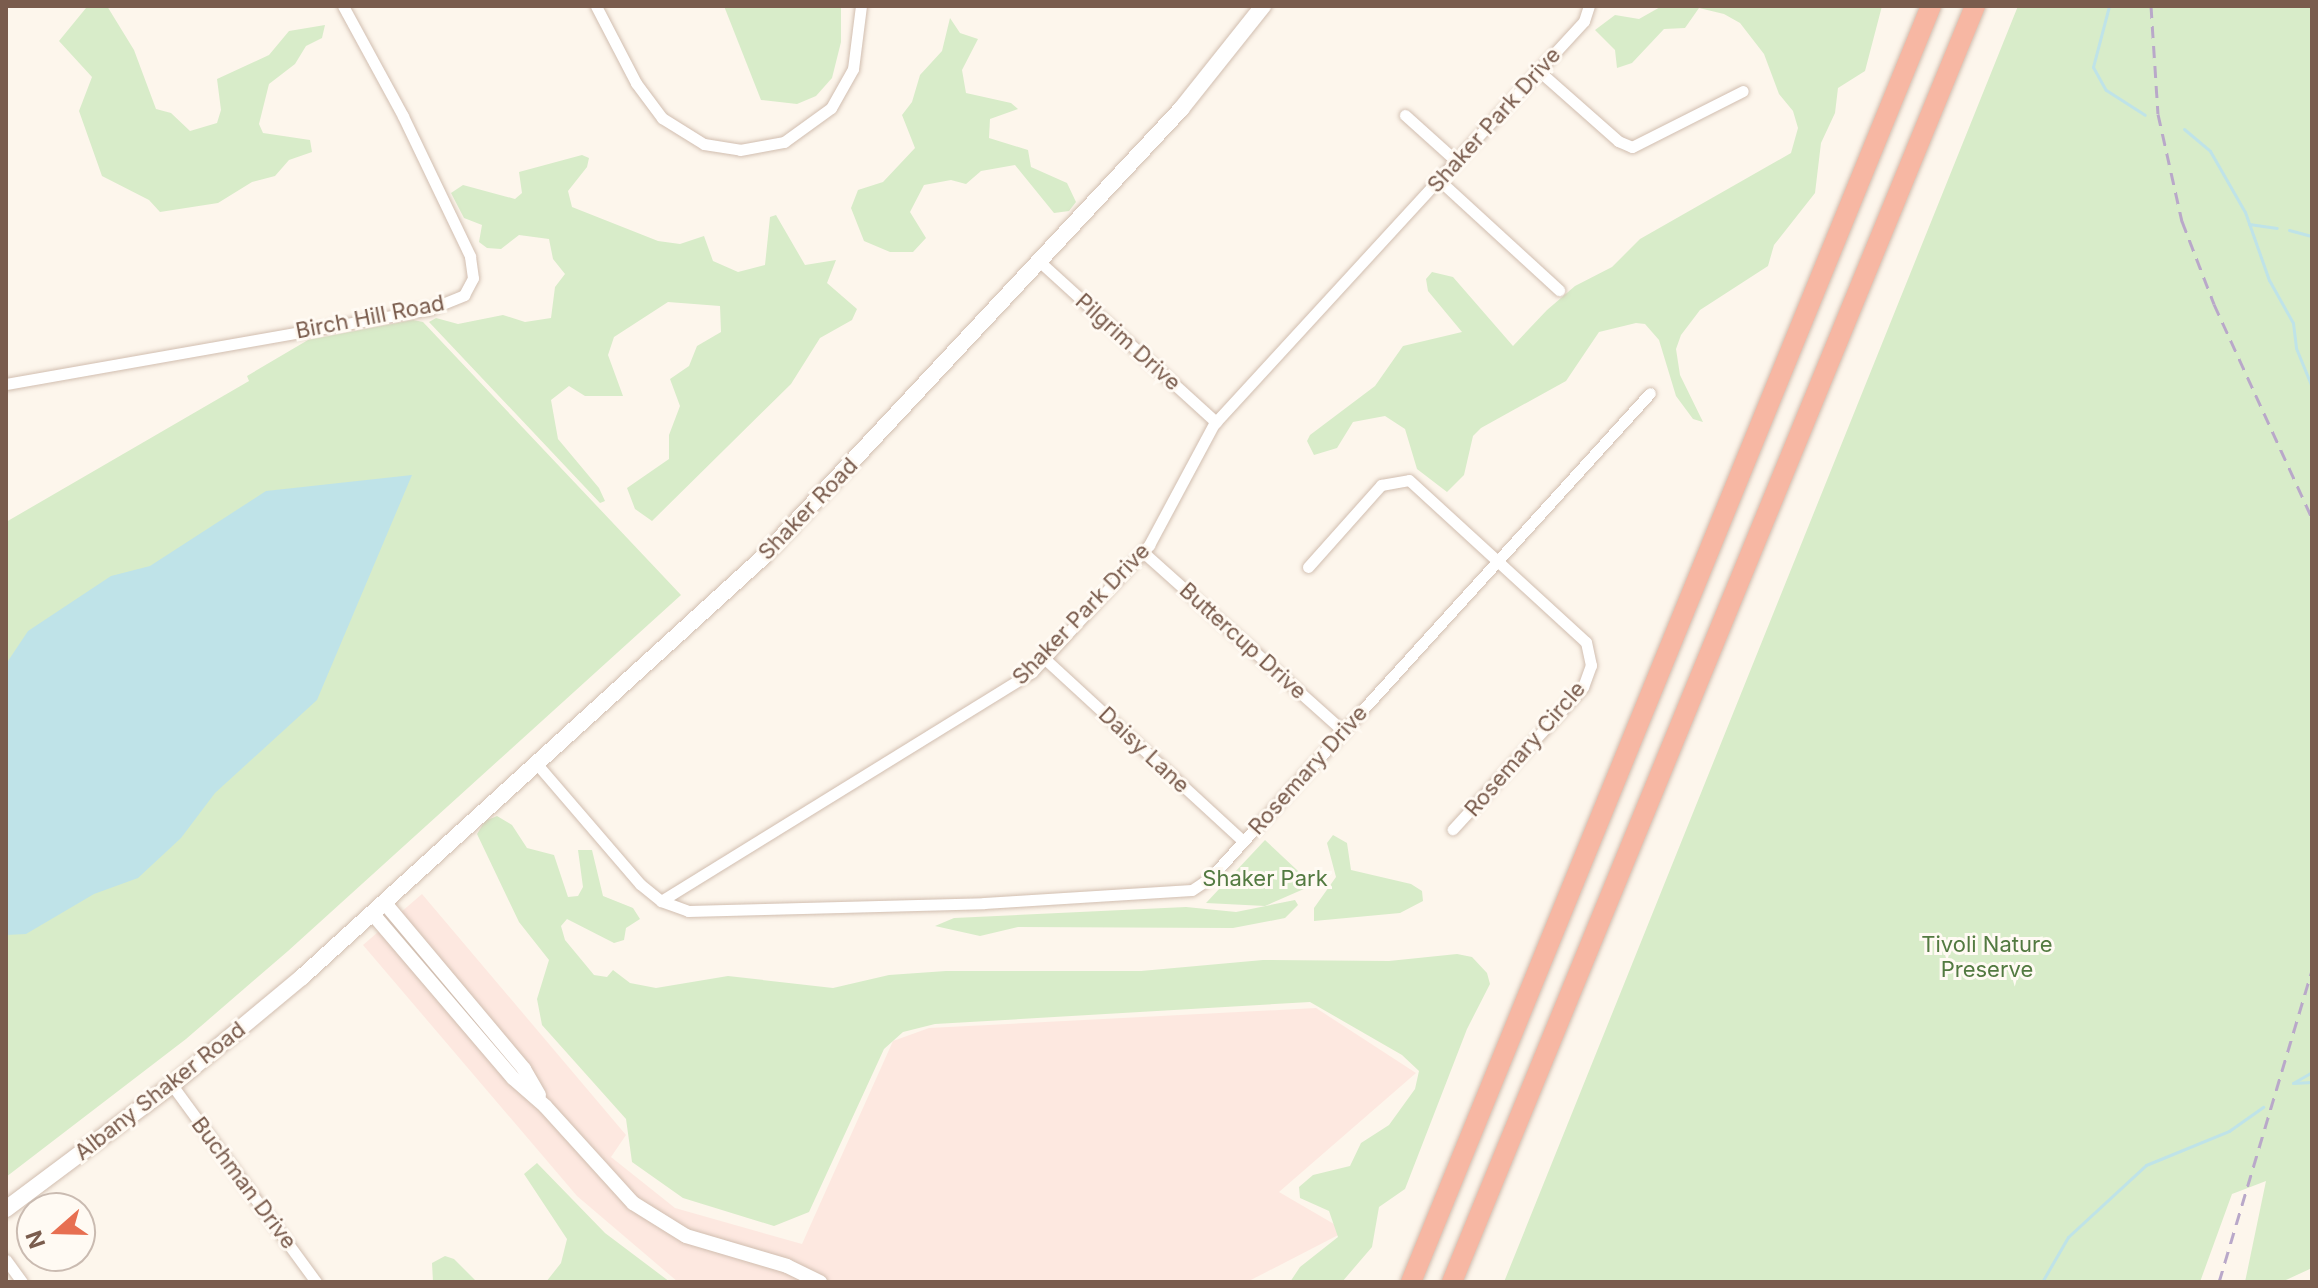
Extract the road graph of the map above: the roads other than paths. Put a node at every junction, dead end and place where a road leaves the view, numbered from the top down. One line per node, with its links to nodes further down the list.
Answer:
1 (343, 6): 17 (street, Birch Hill Road)
2 (596, 6): 3 (street)
3 (861, 6)
4 (1263, 6): 15 (main road, Shaker Road)
5 (1931, 6): 38 (highway)
6 (1975, 6): 11 (highway)
7 (1989, 6): 11 (highway)
8 (1590, 8): 9 (street, Shaker Park Drive)
9 (1539, 71): 10 (street); 13 (street, Shaker Park Drive)
10 (1743, 91)
11 (1940, 102): 32 (highway)
12 (1405, 115): 13 (street)
13 (1456, 161): 14 (street, Shaker Park Drive)
14 (1439, 180): 16 (street); 19 (street, Shaker Park Drive)
15 (1040, 262): 19 (street, Pilgrim Drive); 25 (main road, Shaker Road)
16 (1559, 290)
17 (6, 384)
18 (1650, 393): 21 (street, Rosemary Drive)
19 (1216, 422): 20 (street, Shaker Park Drive)
20 (1143, 552): 23 (street, Shaker Park Drive); 24 (street, Buttercup Drive)
21 (1500, 561): 22 (street); 24 (street, Rosemary Drive); 26 (street, Rosemary Circle)
22 (1308, 567)
23 (1045, 659): 27 (street, Daisy Lane); 28 (street, Shaker Park Drive)
24 (1343, 731): 27 (street, Rosemary Drive)
25 (536, 763): 28 (street); 29 (main road, Shaker Road)
26 (1453, 829)
27 (1243, 841): 28 (street, Rosemary Drive)
28 (661, 901)
29 (378, 907): 30 (main road, Shaker Road); 37 (street)
30 (310, 970): 31 (main road, Albany Shaker Road)
31 (172, 1085): 33 (main road, Albany Shaker Road); 36 (street, Buchman Drive)
32 (1495, 1182): 39 (highway); 40 (highway)
33 (6, 1209)
34 (6, 1260): 35 (street)
35 (22, 1282)
36 (316, 1282)
37 (820, 1282)
38 (1411, 1282)
39 (1452, 1282)
40 (1462, 1282)

